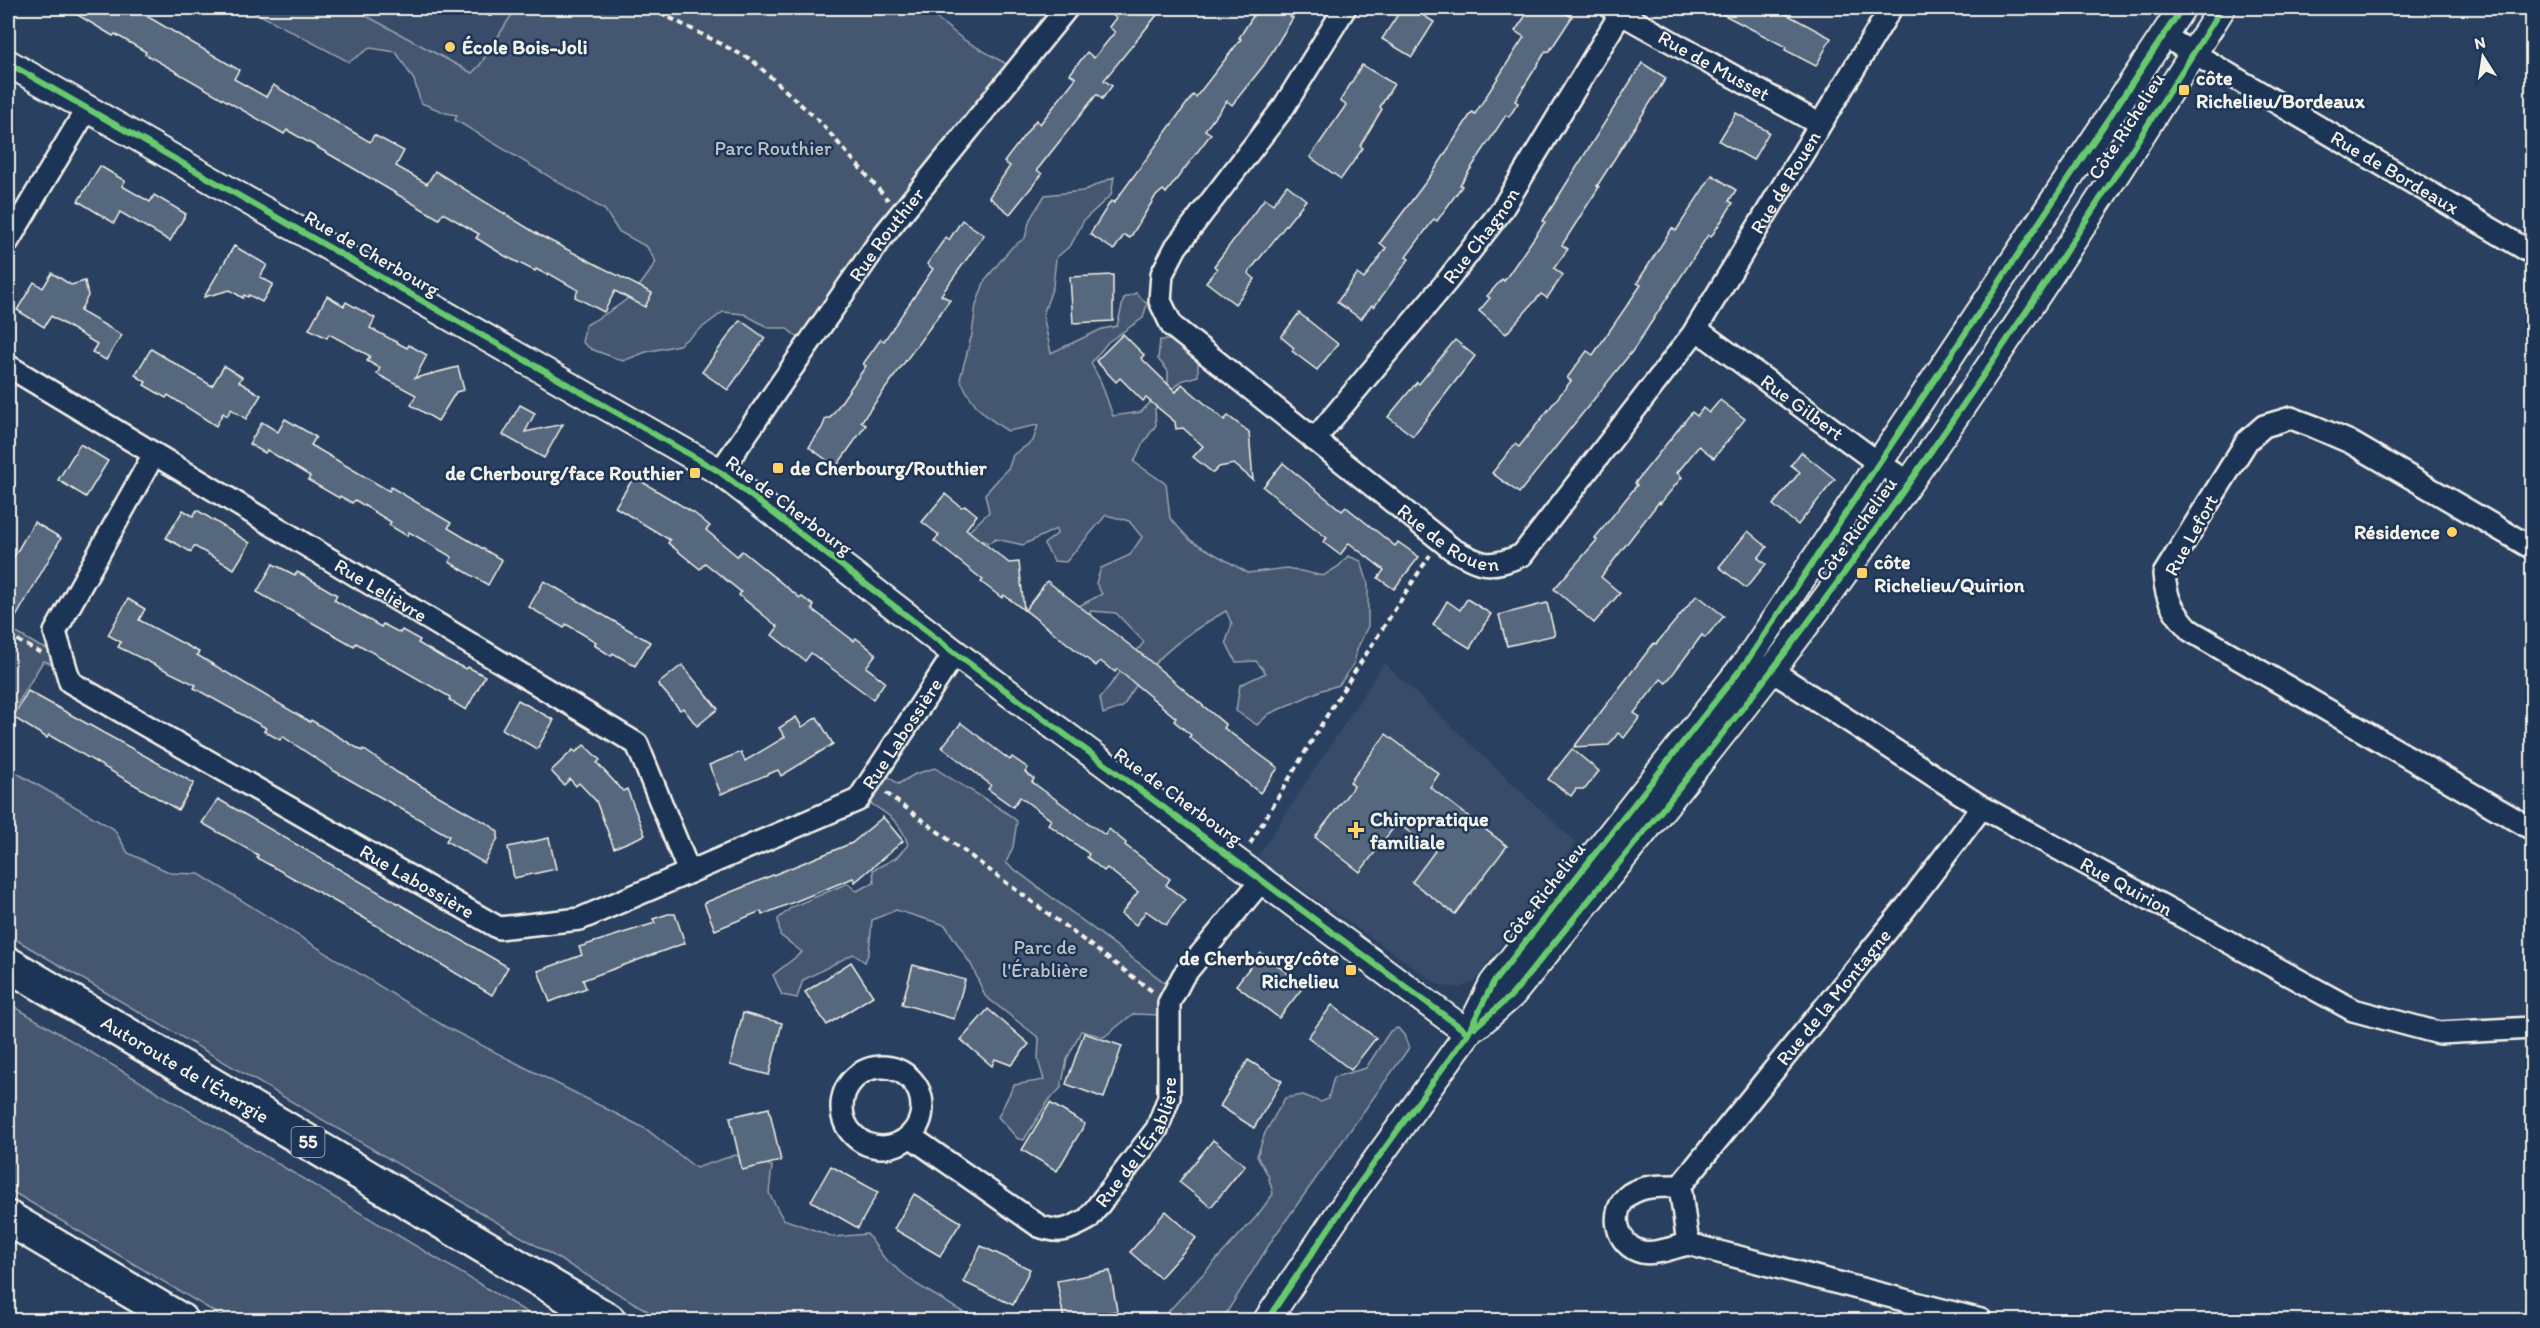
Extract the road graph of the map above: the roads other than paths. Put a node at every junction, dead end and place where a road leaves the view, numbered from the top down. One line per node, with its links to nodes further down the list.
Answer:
1 (1067, 8): 19 (street, Rue Routhier)
2 (1345, 8): 16 (street, Rue de Rouen)
3 (2182, 8): 7 (street, Côte Richelieu)
4 (2222, 8): 8 (street, Côte Richelieu)
5 (1616, 10): 11 (street, Rue de Musset); 16 (street, Rue Chagnon)
6 (1881, 12): 11 (street, Rue de Rouen)
7 (2164, 36): 8 (street, Rue de Bordeaux); 18 (street, Côte Richelieu)
8 (2193, 53): 13 (street, Rue de Bordeaux); 20 (street, Côte Richelieu)
9 (8, 63): 10 (street, Rue de Cherbourg)
10 (88, 108): 12 (street); 19 (street, Rue de Cherbourg)
11 (1819, 124): 14 (street, Rue de Rouen)
12 (8, 241)
13 (2532, 253)
14 (1696, 329): 16 (street, Rue de Rouen); 18 (street, Rue Gilbert)
15 (8, 366): 17 (street, Rue Lelièvre)
16 (1314, 440)
17 (154, 454): 27 (street, Rue Lelièvre); 27 (street, Rue Labossière)
18 (1877, 462): 20 (street, Rue Gilbert); 23 (street, Côte Richelieu)
19 (720, 472): 22 (street, Rue de Cherbourg)
20 (1910, 483): 24 (street, Côte Richelieu)
21 (2532, 548): 26 (street, Rue Lefort)
22 (955, 653): 27 (street, Rue Labossière); 28 (street, Rue de Cherbourg)
23 (1747, 661): 24 (street, Rue Quirion); 31 (street, Côte Richelieu)
24 (1772, 671): 25 (street, Rue Quirion); 31 (street, Côte Richelieu)
25 (1982, 807): 30 (street, Rue Quirion); 33 (street, Rue de la Montagne)
26 (2532, 829)
27 (689, 872)
28 (1262, 880): 31 (street, Rue de Cherbourg); 32 (street, Rue de l'Érablière)
29 (8, 964): 37 (highway, Autoroute de l'Énergie / 55)
30 (2532, 1028)
31 (1468, 1033): 38 (street, Côte Richelieu)
32 (910, 1136)
33 (1680, 1186): 35 (street); 35 (street)
34 (8, 1218): 36 (highway)
35 (1688, 1244): 39 (street)
36 (180, 1320)
37 (608, 1320)
38 (1267, 1320)
39 (1981, 1320)

